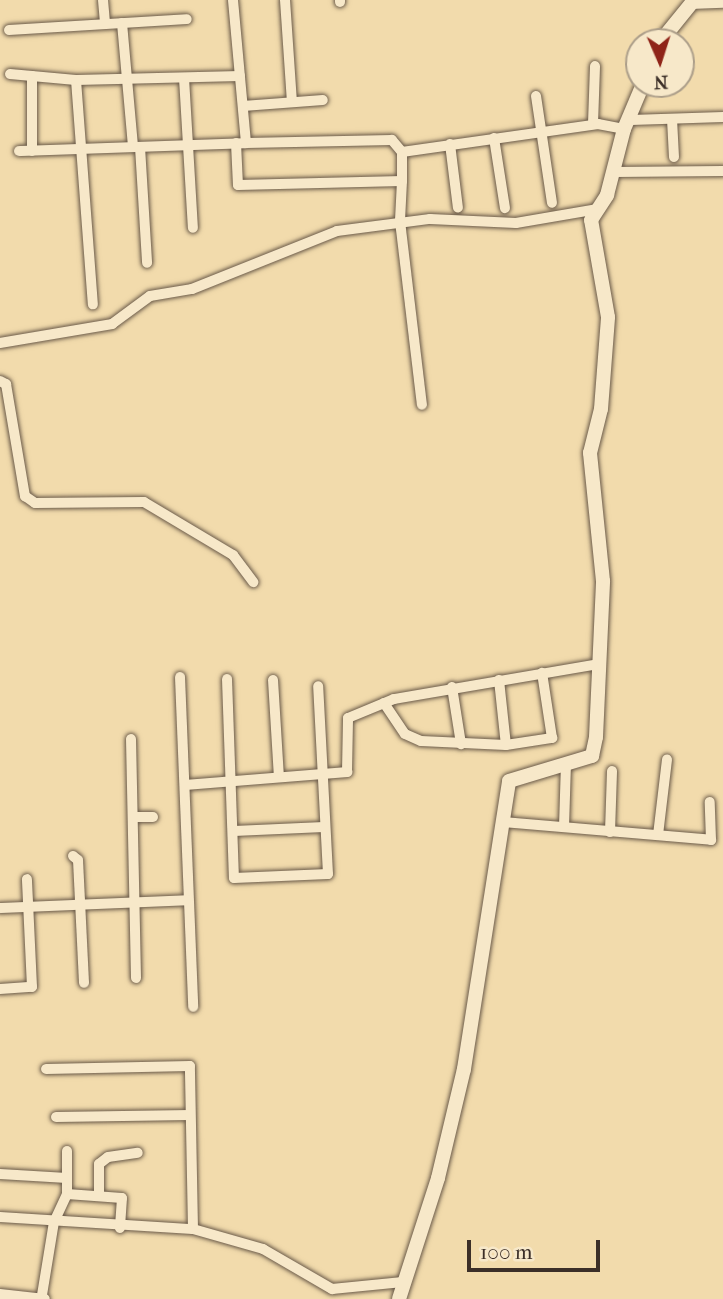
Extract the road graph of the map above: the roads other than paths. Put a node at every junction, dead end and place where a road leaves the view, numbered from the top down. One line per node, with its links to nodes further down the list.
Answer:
1 (103, 0): 8 (street)
2 (233, 0): 14 (street)
3 (285, 0): 21 (street)
4 (692, 2): 5 (street); 9 (street)
5 (723, 4)
6 (187, 19): 7 (street)
7 (122, 23): 8 (street); 16 (street)
8 (105, 24): 10 (street)
9 (671, 28)
10 (9, 30)
11 (595, 66): 25 (street)
12 (10, 74): 13 (street)
13 (32, 76): 17 (street); 34 (street)
14 (240, 76): 15 (street); 22 (street)
15 (184, 78): 16 (street); 31 (street)
16 (127, 79): 17 (street); 32 (street)
17 (76, 80): 33 (street)
18 (536, 96): 27 (street)
19 (637, 98): 26 (street)
20 (323, 100): 21 (street)
21 (292, 102): 22 (street)
22 (243, 106): 29 (street)
23 (723, 117): 24 (street)
24 (672, 119): 26 (street); 37 (street)
25 (593, 124): 26 (street); 27 (street)
26 (627, 124): 39 (street)
27 (541, 130): 28 (street); 41 (street)
28 (494, 138): 30 (street); 43 (street)
29 (241, 143): 31 (street); 36 (street); 40 (street)
30 (450, 144): 36 (street); 42 (street)
31 (188, 145): 32 (street); 46 (street)
32 (136, 147): 33 (street); 47 (street)
33 (78, 149): 34 (street); 48 (street)
34 (32, 151): 35 (street)
35 (19, 152)
36 (402, 152): 40 (street)
37 (674, 157)
38 (723, 171): 39 (street)
39 (615, 172): 44 (street)
40 (402, 181): 45 (street)
41 (552, 203)
42 (458, 208)
43 (505, 208)
44 (598, 209): 45 (street); 53 (street)
45 (400, 221): 49 (street); 51 (street)
46 (192, 228)
47 (146, 263)
48 (93, 304)
49 (0, 343)
50 (0, 381): 52 (street)
51 (422, 405)
52 (253, 582)
53 (598, 664): 54 (street); 66 (street)
54 (542, 674): 58 (street); 64 (street)
55 (180, 677): 71 (street)
56 (227, 679): 70 (street)
57 (273, 680): 69 (street)
58 (499, 680): 60 (street); 64 (street)
59 (318, 686): 68 (street)
60 (453, 687): 61 (street); 63 (street)
61 (383, 703): 63 (street); 68 (street)
62 (131, 739): 73 (street)
63 (461, 744): 64 (street)
64 (506, 745)
65 (667, 760): 80 (street)
66 (566, 764): 75 (street); 77 (street)
67 (612, 771): 79 (street)
68 (321, 774): 69 (street); 76 (street)
69 (279, 777): 70 (street)
70 (232, 779): 71 (street); 78 (street)
71 (185, 785): 83 (street)
72 (710, 802): 80 (street)
73 (135, 817): 74 (street); 84 (street)
74 (153, 817)
75 (503, 822): 77 (street); 105 (street)
76 (324, 827): 78 (street); 78 (street)
77 (564, 827): 79 (street)
78 (234, 831)
79 (610, 832): 80 (street)
80 (658, 835)
81 (73, 856): 85 (street)
82 (27, 879): 86 (street)
83 (188, 900): 84 (street); 91 (street)
84 (136, 901): 85 (street); 88 (street)
85 (80, 904): 86 (street); 89 (street)
86 (28, 907): 87 (street); 90 (street)
87 (0, 908)
88 (136, 978)
89 (84, 983)
90 (0, 989)
91 (193, 1007)
92 (46, 1069): 93 (street)
93 (190, 1115): 94 (street); 104 (street)
94 (56, 1117)
95 (67, 1151): 98 (street)
96 (138, 1153): 100 (street)
97 (0, 1174): 98 (street)
98 (67, 1178): 99 (street)
99 (67, 1194): 100 (street); 102 (street)
100 (99, 1195): 103 (street)
101 (0, 1217): 102 (street)
102 (54, 1222): 103 (street); 107 (street)
103 (120, 1228): 104 (street)
104 (193, 1229): 105 (street)
105 (403, 1282): 108 (street)
106 (0, 1294): 107 (street)
107 (43, 1297)
108 (398, 1299)

